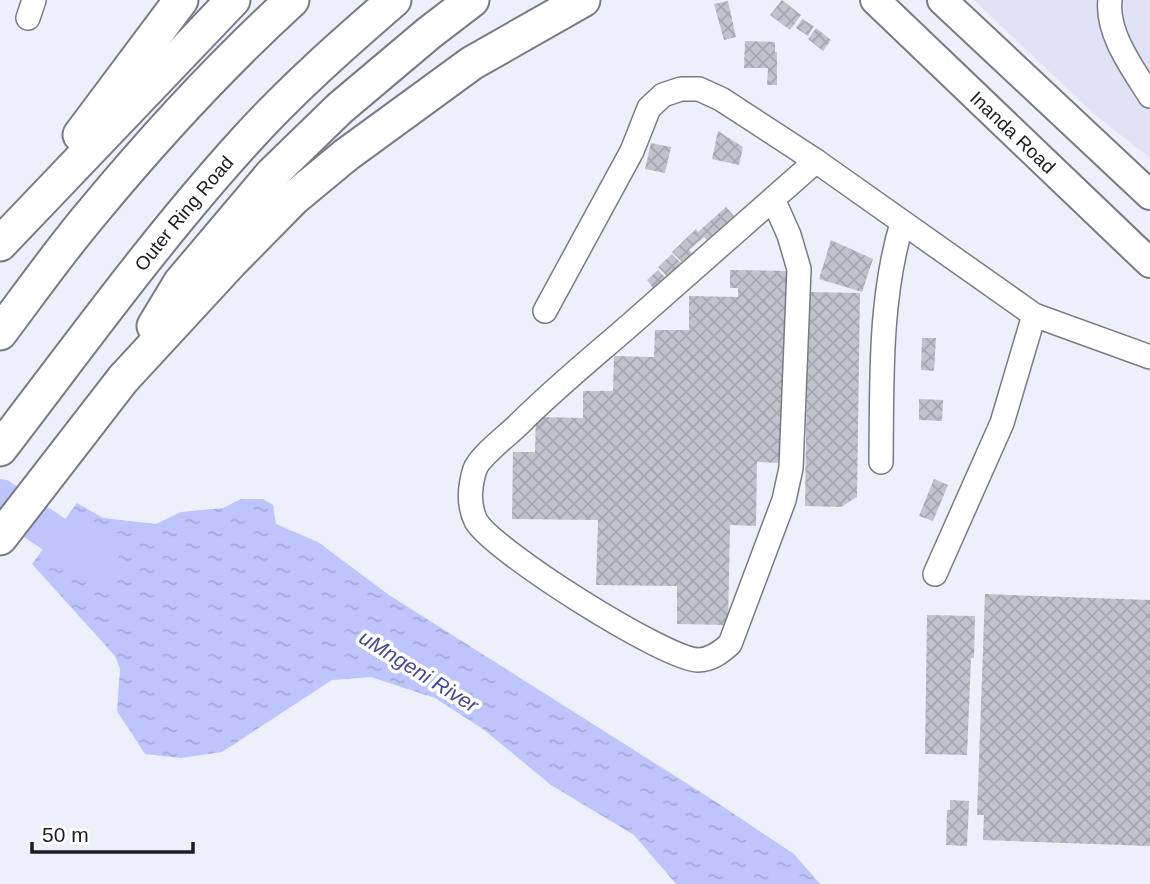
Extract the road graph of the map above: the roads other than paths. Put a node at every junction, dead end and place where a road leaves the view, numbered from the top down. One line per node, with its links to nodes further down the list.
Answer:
1 (181, 0): 12 (highway)
2 (233, 0): 12 (highway)
3 (292, 0): 22 (highway)
4 (394, 0): 24 (highway, Outer Ring Road)
5 (472, 0): 19 (highway)
6 (583, 0): 19 (highway)
7 (875, 0): 18 (main road, Inanda Road)
8 (942, 0): 13 (main road)
9 (1110, 0): 10 (lane)
10 (1150, 96)
11 (816, 161): 14 (lane); 15 (lane); 20 (lane)
12 (50, 184): 16 (highway); 17 (highway)
13 (1150, 195)
14 (773, 199): 14 (lane)
15 (902, 223): 21 (lane); 25 (lane)
16 (0, 238)
17 (0, 244)
18 (1150, 262)
19 (189, 291): 26 (highway)
20 (545, 311)
21 (1034, 315): 23 (lane); 27 (lane)
22 (0, 333)
23 (1150, 357)
24 (0, 449)
25 (881, 462)
26 (0, 538)
27 (934, 574)

